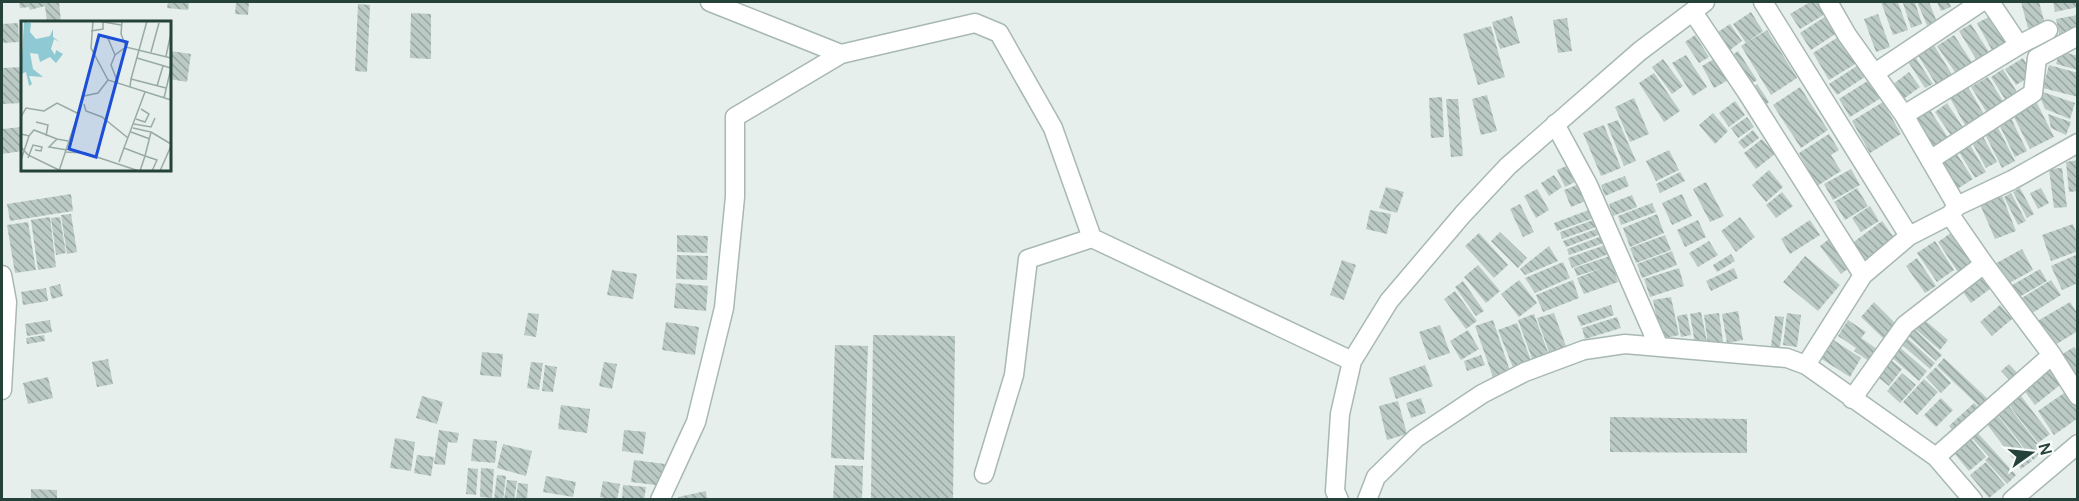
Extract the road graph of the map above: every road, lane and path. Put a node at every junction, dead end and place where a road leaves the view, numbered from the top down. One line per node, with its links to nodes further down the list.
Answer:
1 (710, 2): 10 (street)
2 (1763, 2): 17 (street)
3 (1828, 2): 11 (street)
4 (1981, 2): 11 (street)
5 (1990, 2): 9 (street)
6 (1699, 7): 13 (street); 21 (street)
7 (2048, 30): 9 (street)
8 (2078, 36): 15 (street)
9 (2019, 45): 12 (street)
10 (841, 54): 18 (street); 32 (street)
11 (1875, 72): 12 (street)
12 (1904, 116): 15 (street)
13 (1555, 124): 22 (street); 24 (street)
14 (2078, 143): 16 (street)
15 (1930, 160): 16 (street)
16 (1954, 211): 17 (street); 19 (street)
17 (1909, 236): 21 (street)
18 (1092, 238): 24 (street); 31 (street)
19 (1984, 264): 23 (street); 28 (street)
20 (2, 275): 26 (street)
21 (1863, 275): 25 (street)
22 (1659, 347): 25 (street); 34 (street)
23 (2052, 355): 27 (street); 30 (street)
24 (1352, 361): 33 (street)
25 (1806, 365): 28 (street)
26 (2, 390)
27 (2078, 396)
28 (1852, 399): 30 (street)
29 (2078, 444): 36 (street)
30 (1936, 457): 35 (street)
31 (984, 474)
32 (660, 500)
33 (1339, 500)
34 (1367, 500)
35 (1973, 500)
36 (2012, 500)

